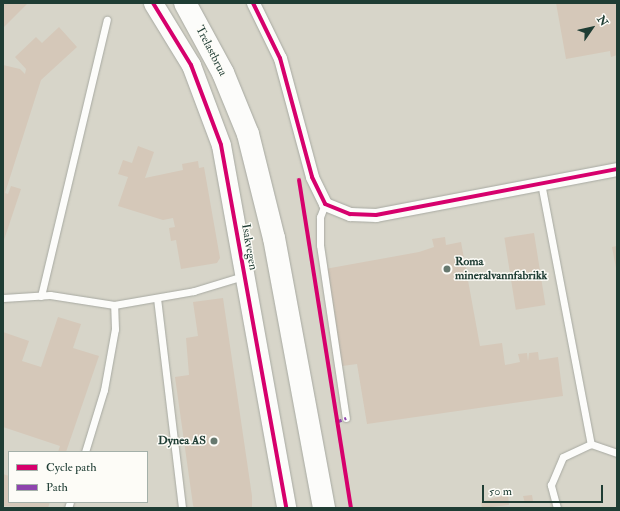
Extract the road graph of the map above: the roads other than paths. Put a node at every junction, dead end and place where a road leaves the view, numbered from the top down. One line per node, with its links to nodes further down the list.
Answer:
1 (153, 3): 8 (street, Isakvegen)
2 (185, 3): 19 (highway, Trelastbrua)
3 (253, 3): 7 (street)
4 (106, 20): 9 (lane)
5 (617, 169): 6 (street)
6 (541, 183): 7 (street); 14 (lane)
7 (325, 204): 13 (lane)
8 (244, 276): 11 (lane); 18 (street, Isakvegen)
9 (41, 296): 10 (lane); 12 (lane)
10 (3, 298)
11 (157, 298): 12 (lane); 17 (lane)
12 (114, 305): 15 (lane)
13 (346, 418)
14 (591, 444): 16 (lane); 20 (lane)
15 (85, 451)
16 (617, 453)
17 (182, 508)
18 (286, 508)
19 (324, 508)
20 (557, 508)

